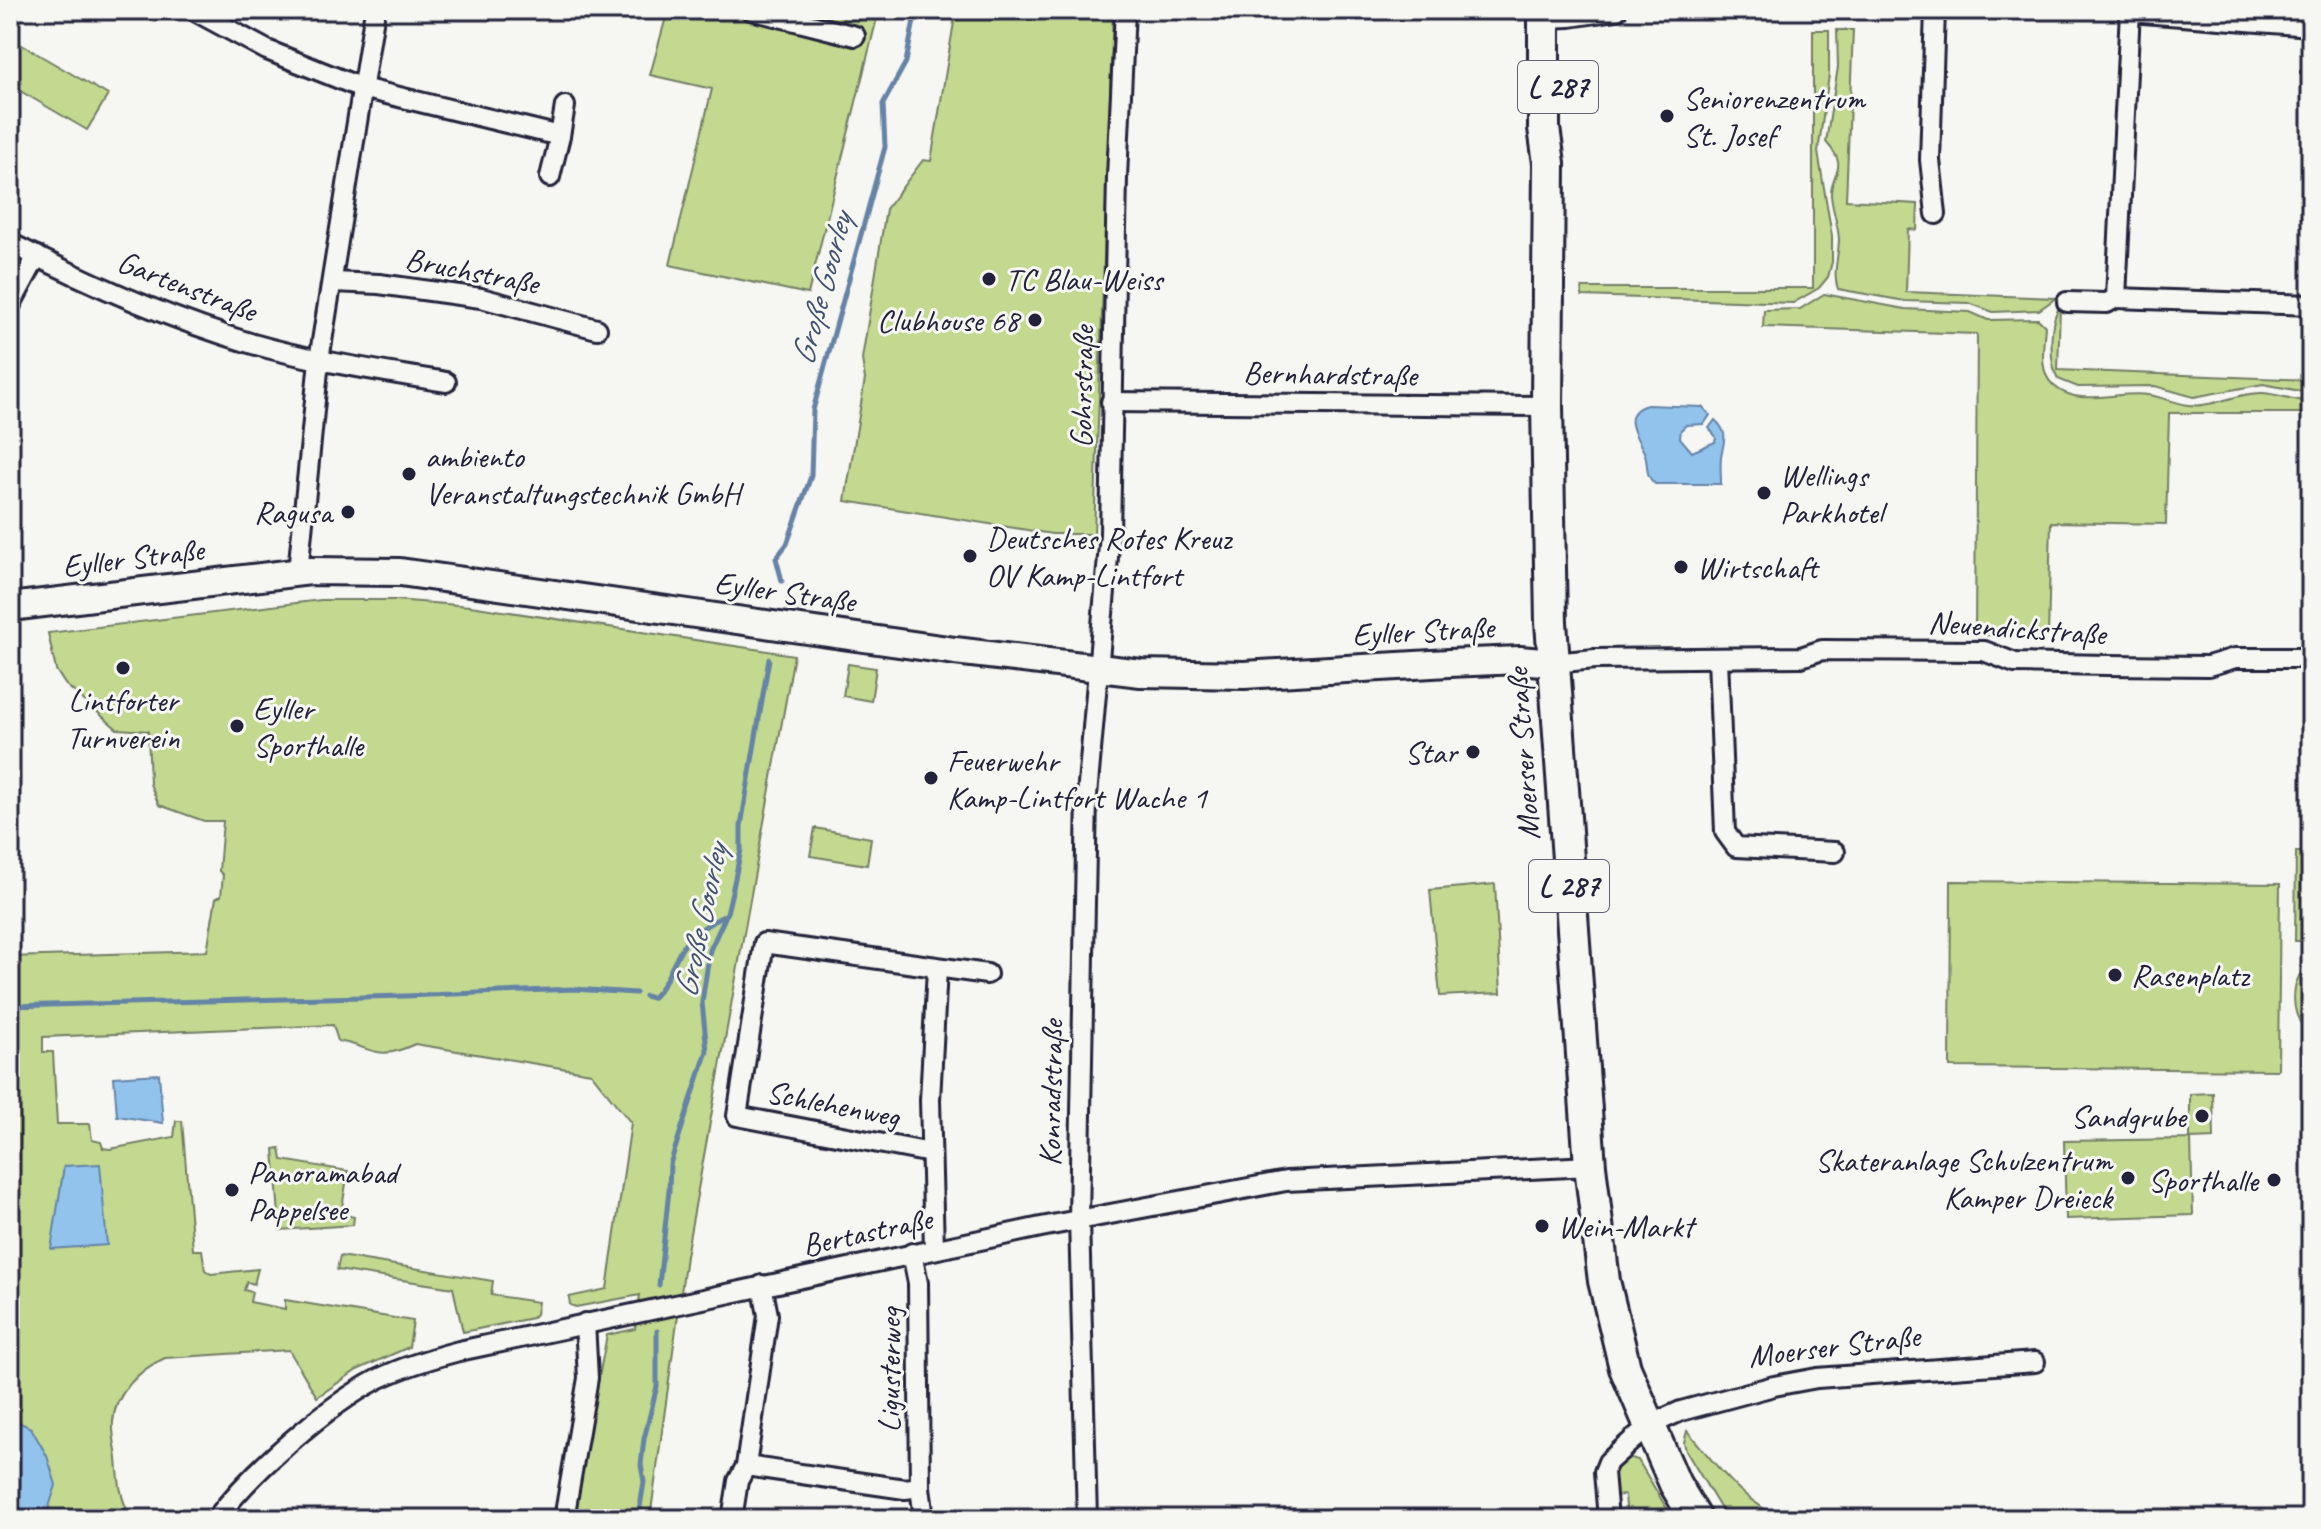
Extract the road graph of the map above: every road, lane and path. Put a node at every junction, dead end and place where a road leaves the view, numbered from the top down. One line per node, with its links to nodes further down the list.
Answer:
1 (193, 10): 11 (street)
2 (375, 10): 11 (street)
3 (751, 10): 10 (street)
4 (1125, 10): 26 (street, Gohrstraße)
5 (1617, 10): 8 (street)
6 (1935, 10): 15 (street)
7 (2129, 11): 9 (street); 19 (street)
8 (1553, 14): 27 (main road, Moerser Straße / L 287)
9 (2311, 26)
10 (855, 36)
11 (362, 88): 13 (street); 18 (street)
12 (565, 106): 13 (street)
13 (560, 136): 14 (street)
14 (550, 177)
15 (1936, 214)
16 (10, 243): 17 (street, Gartenstraße)
17 (37, 256): 22 (street); 24 (street, Gartenstraße)
18 (333, 282): 23 (street, Bruchstraße); 24 (street)
19 (2116, 298): 20 (street); 21 (street)
20 (2067, 302)
21 (2311, 305)
22 (10, 306)
23 (597, 329)
24 (319, 360): 25 (street); 28 (street)
25 (446, 382)
26 (1111, 402): 27 (street, Bernhardstraße); 33 (street, Gohrstraße)
27 (1547, 406): 32 (main road, Moerser Straße / L 287)
28 (298, 572): 29 (main road, Eyller Straße); 33 (main road, Eyller Straße)
29 (10, 607)
30 (1718, 658): 31 (street, Neuendickstraße); 32 (street, Neuendickstraße); 34 (street)
31 (2311, 658)
32 (1553, 663): 33 (main road, Eyller Straße); 38 (main road, Moerser Straße / L 287)
33 (1097, 668): 39 (street, Konradstraße)
34 (1835, 852)
35 (937, 969): 36 (street, Schlehenweg); 37 (street, Schlehenweg); 37 (street, Schlehenweg)
36 (987, 974)
37 (931, 1153): 40 (street, Schlehenweg)
38 (1590, 1166): 39 (street, Bertastraße); 45 (main road, Moerser Straße / L 287)
39 (1079, 1219): 40 (street, Bertastraße); 52 (street, Konradstraße)
40 (934, 1249): 41 (street, Bertastraße)
41 (912, 1253): 42 (street, Bertastraße); 47 (street, Ligusterweg)
42 (762, 1285): 43 (street, Bertastraße); 46 (street)
43 (585, 1323): 48 (street, Bertastraße); 49 (street)
44 (2035, 1362): 45 (street, Moerser Straße)
45 (1648, 1426): 53 (street, Moerser Straße); 54 (main road, Moerser Straße / L 287)
46 (746, 1466): 47 (street); 50 (street)
47 (920, 1487): 51 (street, Ligusterweg)
48 (216, 1519)
49 (564, 1519)
50 (732, 1519)
51 (924, 1519)
52 (1087, 1519)
53 (1608, 1519)
54 (1696, 1519)

